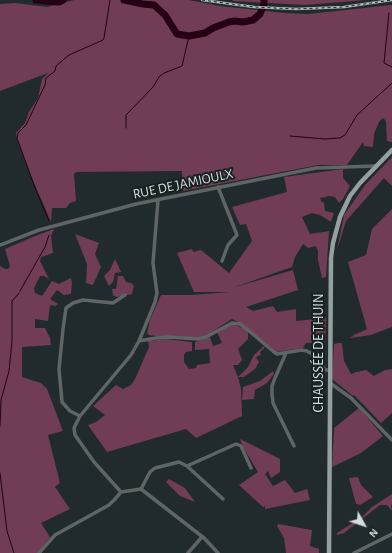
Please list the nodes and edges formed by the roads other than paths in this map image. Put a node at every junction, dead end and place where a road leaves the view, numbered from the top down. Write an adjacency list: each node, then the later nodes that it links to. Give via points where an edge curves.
1 (392, 150): 2 (main road, CHAUSSÉE DE THUIN)
2 (375, 166): 3 (street, RUE DE JAMIOULX, via 316,168); 10 (main road, CHAUSSÉE DE THUIN, via 344,207 333,243 330,258)
3 (218, 187): 4 (street, RUE DE JAMIOULX); 6 (street, via 237,235 228,245)
4 (158, 200): 5 (street, RUE DE JAMIOULX, via 39,230); 8 (street, via 153,263 158,293)
5 (0, 245)
6 (222, 261)
7 (125, 295): 12 (street, via 113,303 83,300 65,310 59,369 60,396 64,406)
8 (139, 341): 9 (street, via 162,337 202,339 234,322 277,354); 12 (street, via 131,355)
9 (286, 353): 10 (street, via 307,351 317,357 325,370); 14 (street, via 272,386 272,395 273,403)
10 (330, 370): 11 (main road, CHAUSSÉE DE THUIN)
11 (330, 382): 13 (street, via 355,401); 25 (main road, CHAUSSÉE DE THUIN)
12 (80, 416): 18 (street, via 74,428 74,435)
13 (392, 440)
14 (294, 446)
15 (187, 466): 16 (street, via 236,444 240,446); 17 (street, via 175,462 155,468 150,472); 19 (street)
16 (252, 468)
17 (141, 490): 18 (street); 21 (street)
18 (121, 492): 22 (street, via 109,505 55,535)
19 (223, 499)
20 (392, 534): 26 (street)
21 (202, 537): 23 (street); 24 (street)
22 (39, 553)
23 (188, 553)
24 (218, 553)
25 (329, 553)
26 (354, 553)

